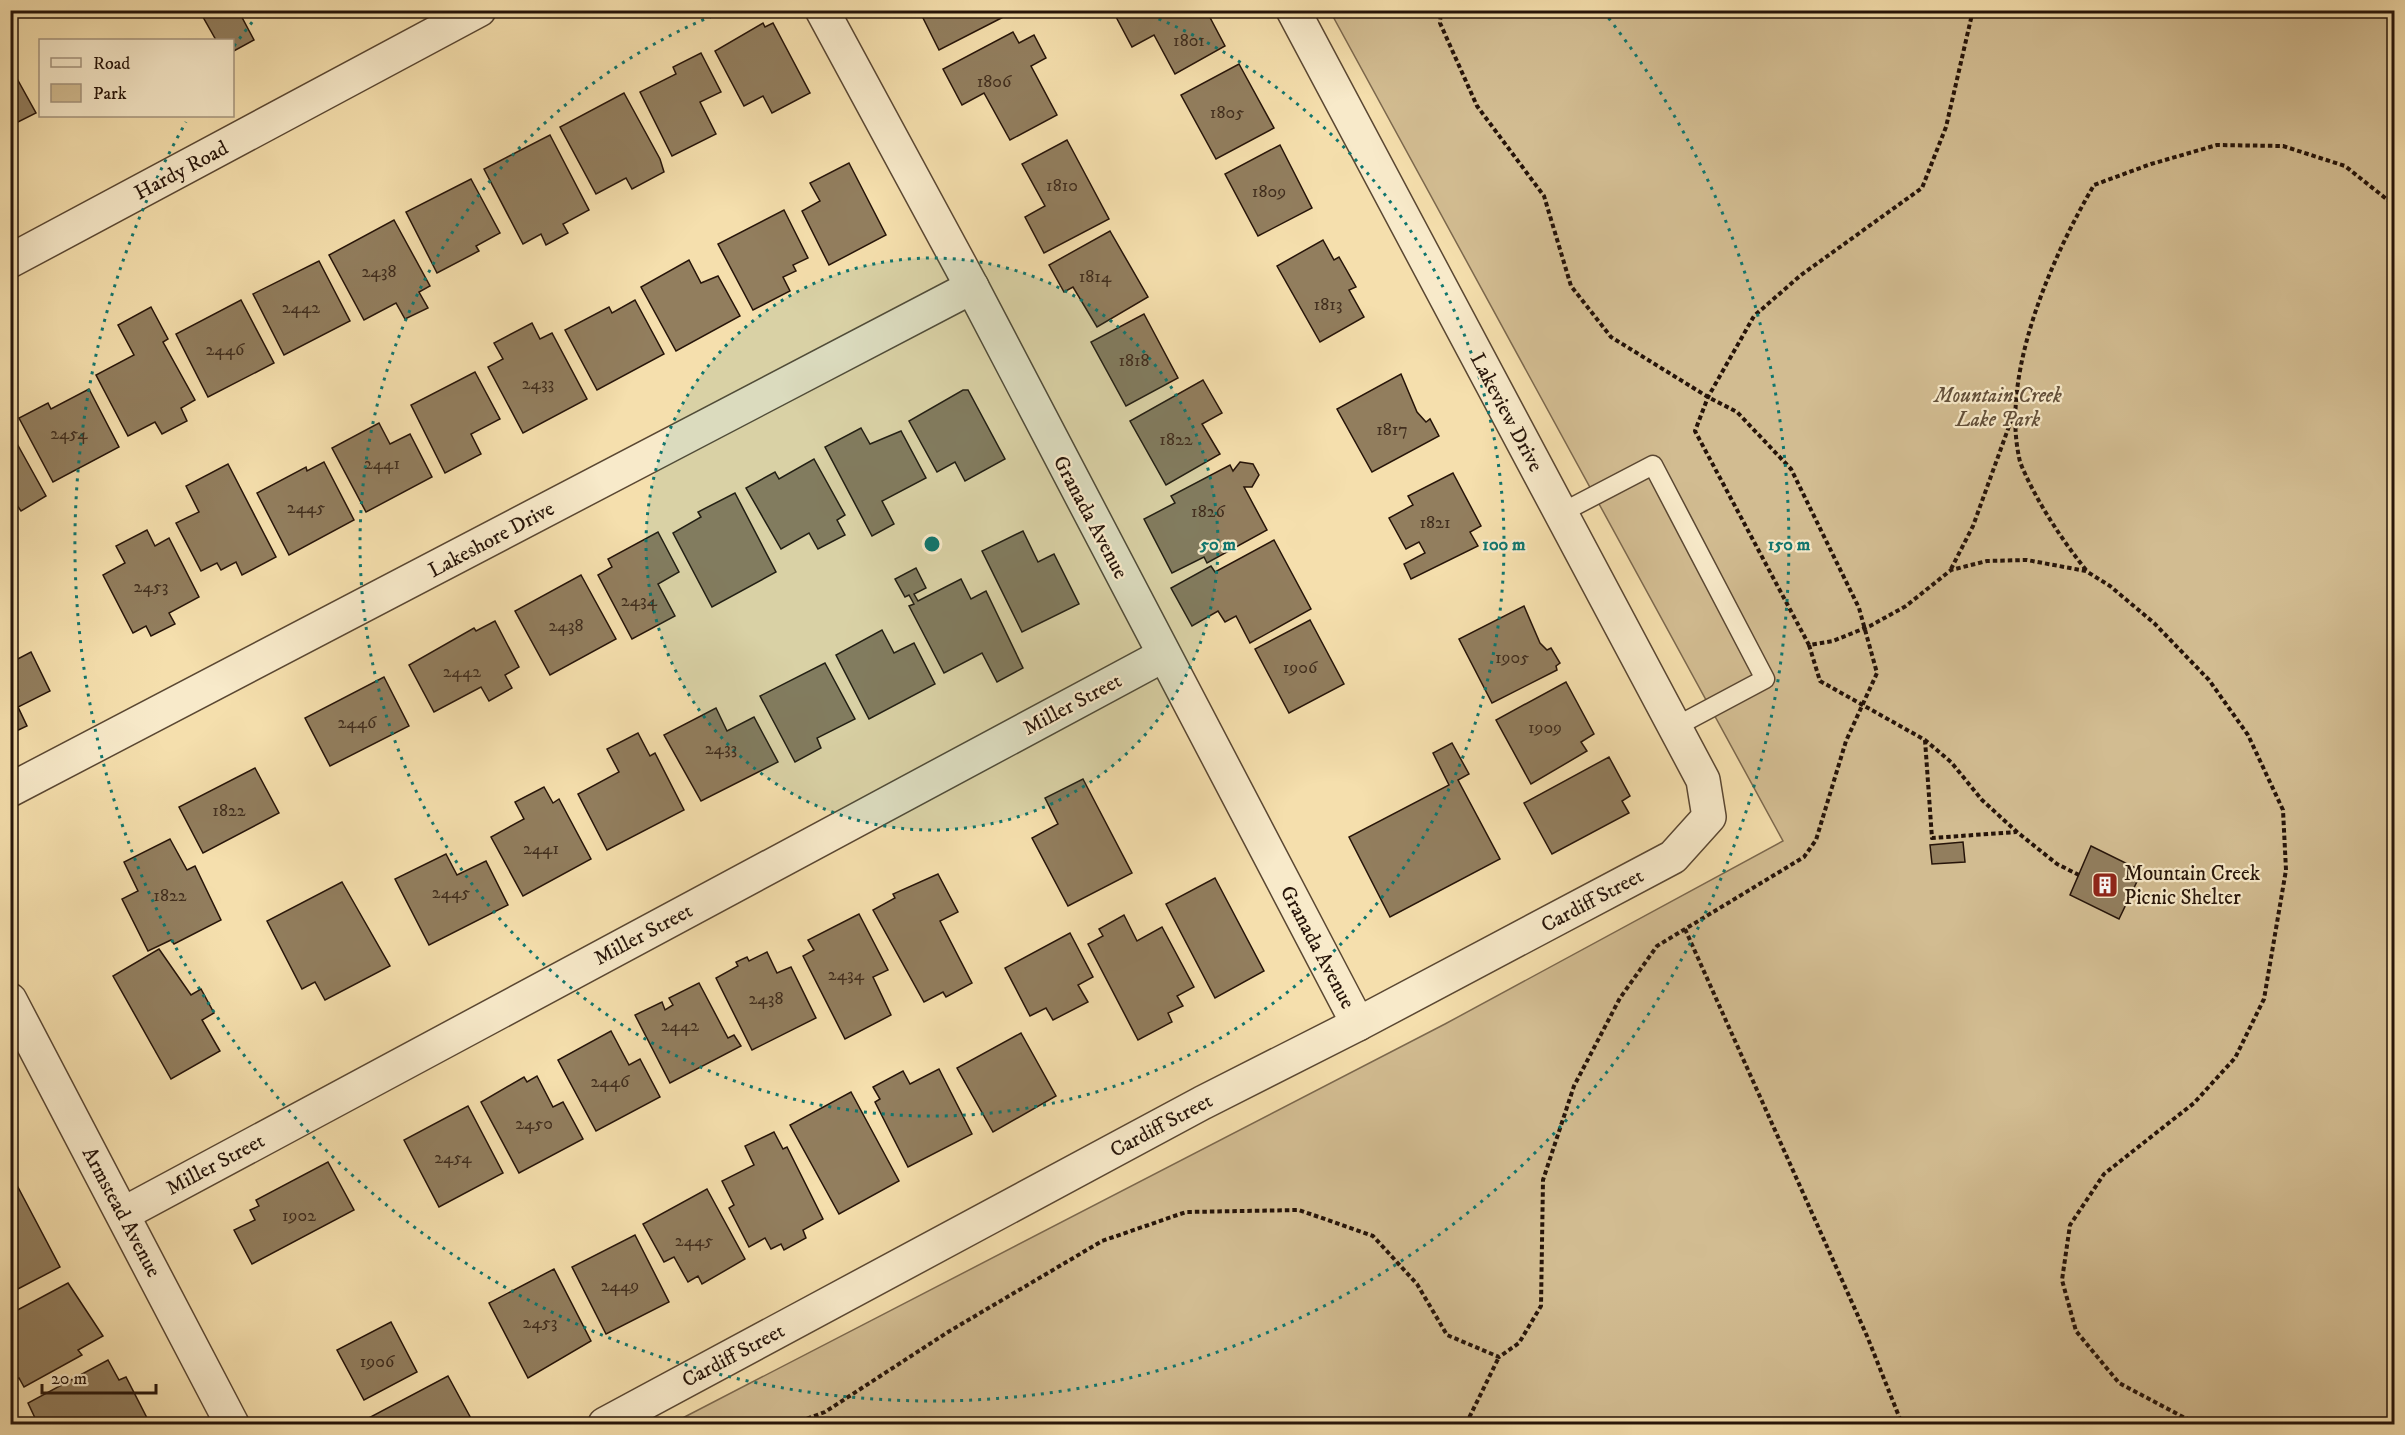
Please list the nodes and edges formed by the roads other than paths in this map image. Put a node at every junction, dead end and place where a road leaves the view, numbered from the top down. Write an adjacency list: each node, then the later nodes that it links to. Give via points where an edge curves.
1 (479, 10): 4 (street, Hardy Road)
2 (822, 10): 5 (street, Granada Avenue)
3 (1293, 10): 6 (street, Lakeview Drive)
4 (10, 261)
5 (972, 287): 7 (street, Granada Avenue); 9 (street, Lakeshore Drive)
6 (1561, 513): 8 (street, Lakeview Drive); 8 (lane, via 1653,465 1765,679)
7 (1164, 655): 12 (street, Granada Avenue); 13 (street, Miller Street)
8 (1675, 727): 10 (street, Lakeview Drive, via 1703,780)
9 (10, 790)
10 (1709, 817): 12 (street, Cardiff Street, via 1673,857)
11 (10, 1000): 13 (street, Armstead Avenue)
12 (1358, 1024): 15 (street, Cardiff Street, via 1202,1103)
13 (123, 1214): 14 (street, Armstead Avenue)
14 (232, 1425)
15 (605, 1425)

